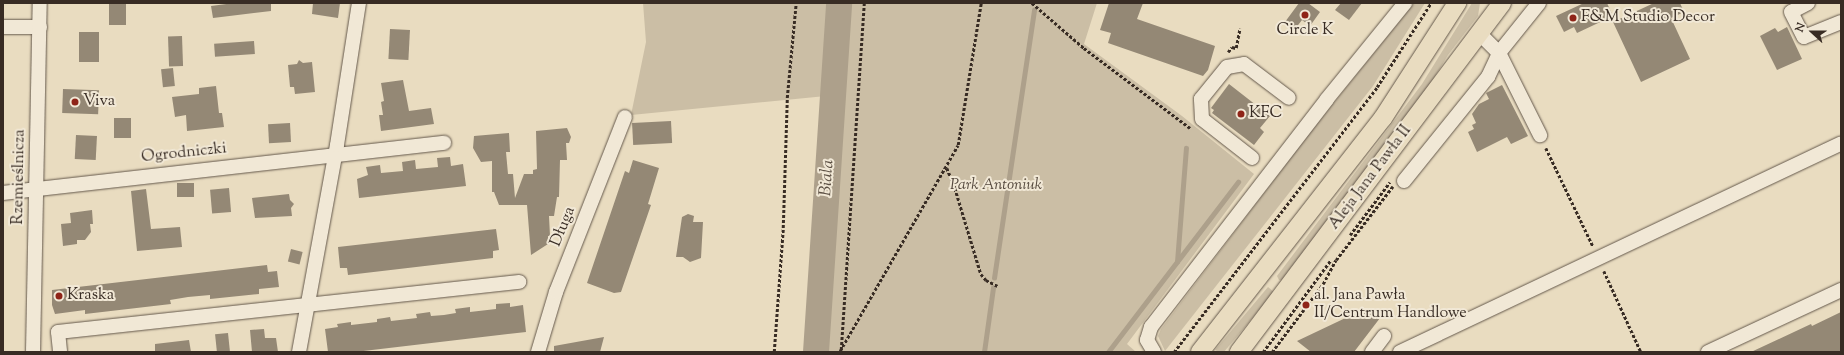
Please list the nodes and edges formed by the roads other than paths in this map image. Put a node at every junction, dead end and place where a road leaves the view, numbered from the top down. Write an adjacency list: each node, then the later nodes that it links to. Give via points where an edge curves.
1 (40, 3): 10 (street, Rzemieślnicza)
2 (359, 3): 18 (street)
3 (1405, 3): 33 (street, via 1327,99 1151,327 1147,340)
4 (1457, 3): 23 (main road, Aleja Jana Pawła II, via 1383,118)
5 (1539, 3): 12 (street)
6 (1808, 3): 8 (street, via 1791,12 1804,37)
7 (1500, 4): 11 (main road, Aleja Jana Pawła II)
8 (1841, 22)
9 (3, 27): 10 (street)
10 (40, 27): 21 (street, Rzemieślnicza)
11 (1480, 33): 12 (street); 25 (main road, Aleja Jana Pawła II)
12 (1499, 53): 15 (street); 20 (street, via 1488,77)
13 (1289, 98): 19 (street, via 1244,64 1227,67 1201,99 1202,119)
14 (624, 117): 32 (street, Długa, via 556,292)
15 (1540, 135)
16 (444, 143): 18 (street, Ogrodniczki)
17 (1841, 144): 37 (street)
18 (335, 154): 21 (street, Ogrodniczki); 27 (street)
19 (1252, 158)
20 (1404, 181)
21 (38, 188): 22 (street, Ogrodniczki); 30 (street, Rzemieślnicza)
22 (3, 193)
23 (1267, 267): 25 (main road, via 1268,277 1276,285); 34 (main road, Aleja Jana Pawła II)
24 (519, 282): 27 (street)
25 (1291, 285): 35 (main road, Aleja Jana Pawła II)
26 (1841, 290): 38 (street)
27 (307, 305): 29 (street, via 58,332); 31 (street)
28 (1384, 336): 36 (street)
29 (60, 351)
30 (33, 352)
31 (299, 352)
32 (538, 352)
33 (1154, 352)
34 (1200, 352)
35 (1240, 352)
36 (1372, 352)
37 (1400, 352)
38 (1708, 352)

